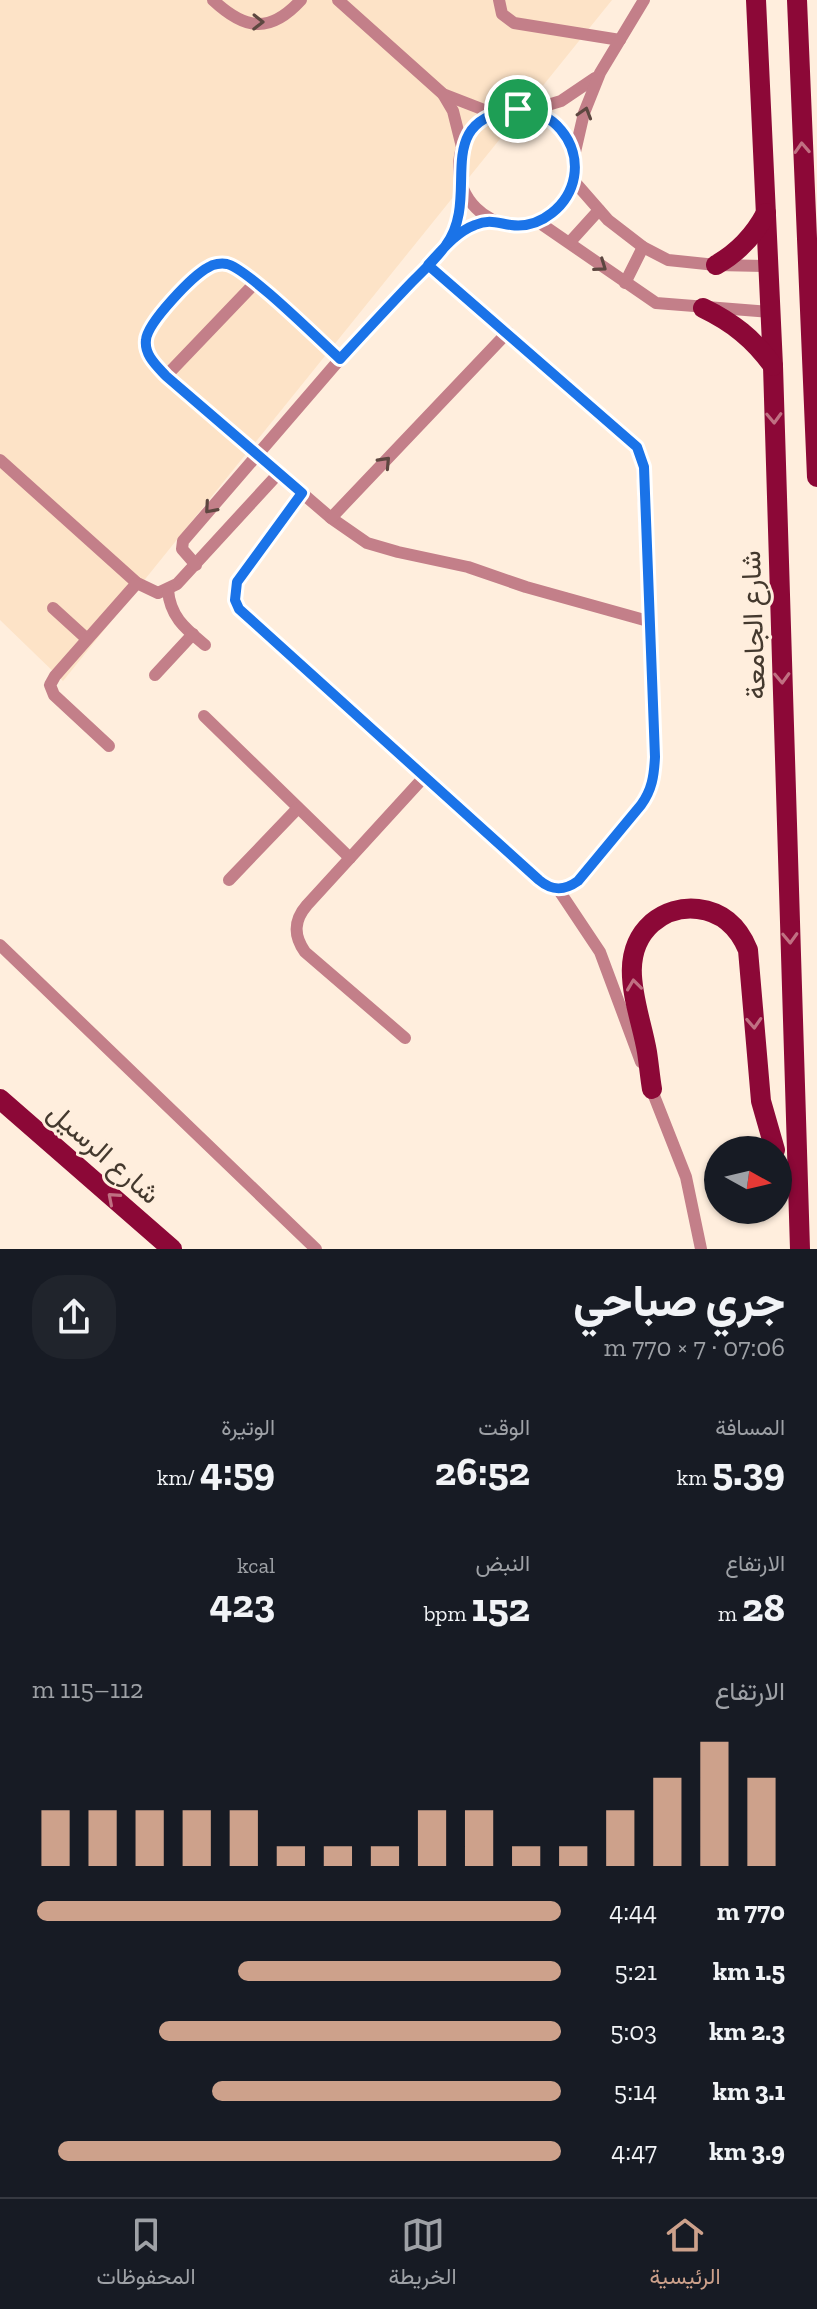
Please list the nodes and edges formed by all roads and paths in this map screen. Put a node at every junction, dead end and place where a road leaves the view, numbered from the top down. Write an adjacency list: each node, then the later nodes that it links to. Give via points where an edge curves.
1 (213, 0): 2 (lane, one-way to 2, via 241,21 256,24 287,16)
2 (301, 0)
3 (338, 0): 10 (lane)
4 (499, 0): 8 (lane, via 502,14 514,23)
5 (644, 0): 8 (lane)
6 (756, 0): 18 (main road, شارع الجامعة)
7 (797, 0): 38 (main road, one-way to 7)
8 (620, 40): 9 (lane)
9 (600, 73): 11 (lane, via 575,93); 14 (lane, one-way to 9)
10 (443, 94): 12 (lane); 13 (lane)
11 (531, 110): 12 (lane); 14 (lane, via 555,123)
12 (492, 113): 13 (lane)
13 (462, 147): 16 (lane)
14 (574, 155): 15 (lane)
15 (573, 180): 17 (lane); 20 (lane, via 556,209)
16 (463, 187): 19 (lane, via 478,211); 22 (lane, via 459,217)
17 (599, 210): 21 (lane); 23 (lane)
18 (766, 213): 25 (main road, via 751,238); 26 (main road, شارع الجامعة)
19 (493, 220): 20 (lane, via 512,225); 22 (lane, via 468,228)
20 (537, 221): 21 (lane)
21 (570, 242): 28 (lane, one-way to 28)
22 (446, 245): 24 (lane)
23 (643, 247): 25 (lane, via 668,260); 28 (lane)
24 (428, 265): 31 (lane); 32 (lane)
25 (716, 265): 26 (lane)
26 (769, 266): 30 (main road, شارع الجامعة)
27 (255, 283): 32 (lane); 34 (lane); 34 (lane, via 228,264 212,265 198,274 150,325 145,342 150,359)
28 (625, 283): 29 (lane, via 656,303)
29 (703, 308): 30 (lane); 33 (main road, via 735,325)
30 (771, 312): 33 (main road, شارع الجامعة)
31 (508, 332): 40 (lane, one-way to 31); 45 (lane, via 642,457)
32 (340, 359): 35 (lane)
33 (773, 366): 63 (main road, شارع الجامعة, one-way to 63)
34 (166, 376): 35 (lane)
35 (256, 454): 37 (lane); 41 (lane, one-way to 41, via 183,541 182,549)
36 (0, 460): 42 (lane)
37 (279, 473): 39 (lane); 41 (lane)
38 (817, 477)
39 (302, 493): 40 (lane); 52 (lane, via 241,574 235,600)
40 (331, 518): 45 (lane, via 380,548 468,567)
41 (196, 565): 43 (lane)
42 (137, 583): 43 (lane, via 158,593); 47 (lane)
43 (168, 590): 46 (lane, via 172,611)
44 (53, 608): 47 (lane)
45 (648, 621): 56 (lane, via 655,757 650,793 578,881)
46 (193, 634): 48 (lane); 49 (lane)
47 (87, 639): 51 (lane, via 52,680 51,690)
48 (205, 645)
49 (155, 675)
50 (204, 716): 53 (lane)
51 (109, 746)
52 (425, 776): 54 (lane); 56 (lane, via 547,887)
53 (298, 808): 54 (lane); 55 (lane)
54 (350, 858): 58 (lane, via 302,911 296,924 298,939 305,952)
55 (229, 880)
56 (558, 889): 59 (lane, via 600,952)
57 (0, 945): 65 (lane)
58 (405, 1038)
59 (652, 1089): 61 (main road, one-way to 61, via 634,990 634,950 647,928 667,913 691,908 716,913 736,928 748,950 761,1101); 66 (lane, via 686,1177)
60 (0, 1099): 64 (main road, شارع الرسيل, one-way to 60)
61 (771, 1136)
62 (792, 1188): 63 (main road)
63 (798, 1201): 67 (main road, شارع الجامعة)
64 (172, 1249)
65 (316, 1249)
66 (701, 1249)
67 (800, 1249)

